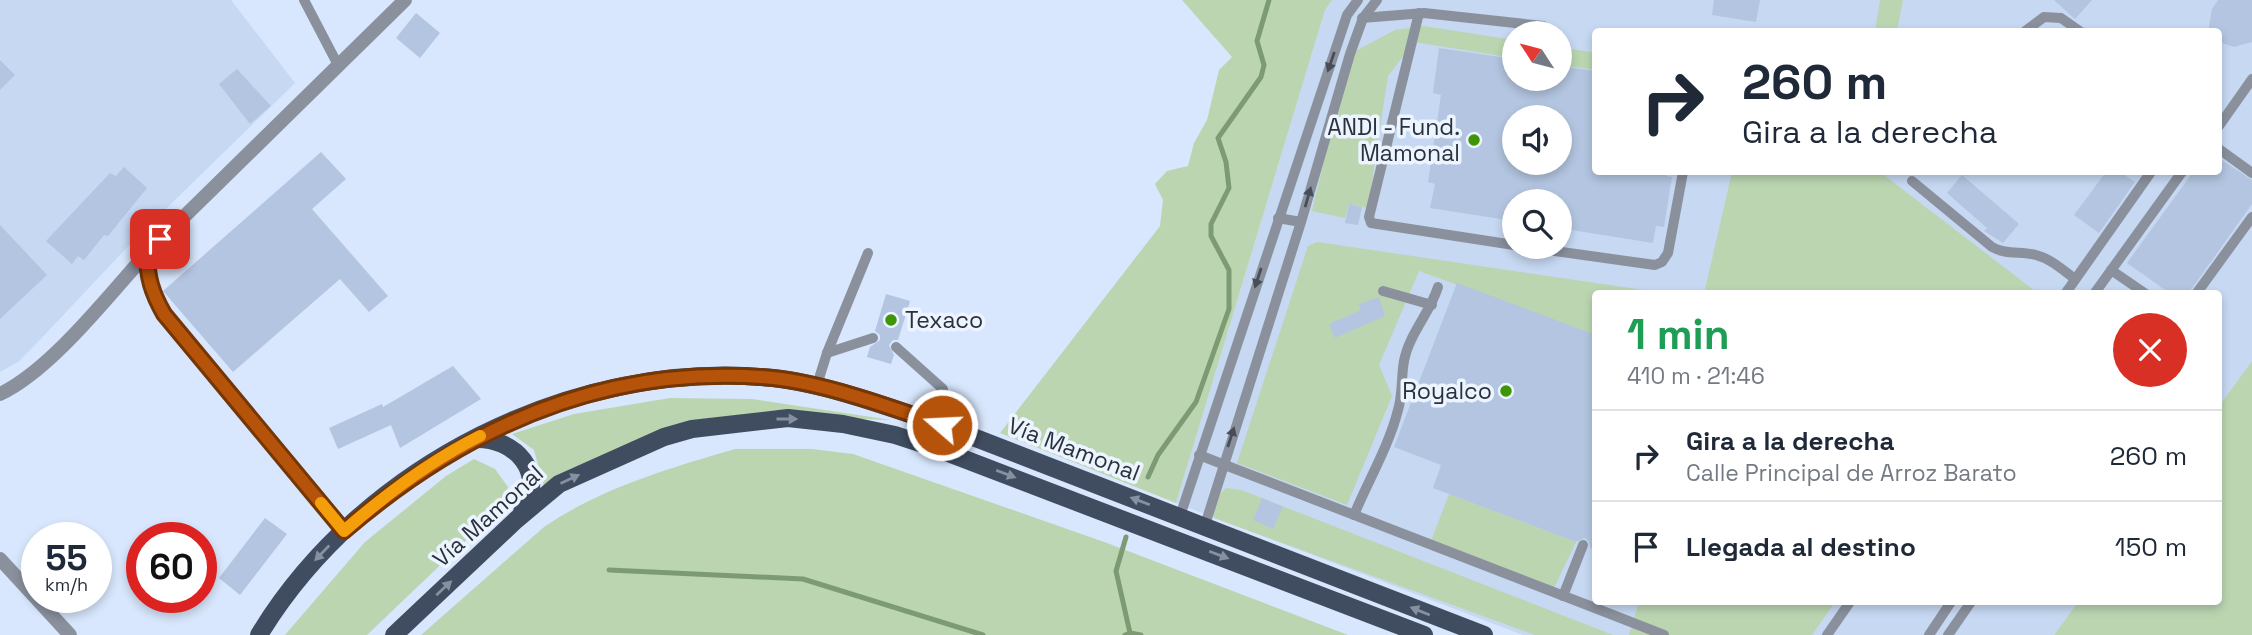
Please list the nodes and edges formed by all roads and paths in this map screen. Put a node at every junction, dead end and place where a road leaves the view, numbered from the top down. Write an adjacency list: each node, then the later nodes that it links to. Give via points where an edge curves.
1 (304, 0): 11 (lane)
2 (405, 0): 11 (street)
3 (1358, 0): 6 (lane)
4 (1377, 0): 7 (lane)
5 (1419, 13): 7 (lane); 8 (lane); 23 (lane, via 1370,220 1374,225)
6 (1347, 15): 7 (lane); 21 (lane, one-way to 21)
7 (1363, 18): 22 (lane, one-way to 7)
8 (1502, 22)
9 (2029, 28): 10 (lane, via 2044,17 2061,18)
10 (2075, 28)
11 (338, 65): 24 (street)
12 (2252, 79): 13 (lane)
13 (2222, 122)
14 (2222, 151): 15 (lane)
15 (2252, 173)
16 (1682, 175): 26 (lane, via 1668,253 1662,262 1655,265)
17 (2149, 175): 28 (lane)
18 (2180, 175): 27 (lane)
19 (1912, 181): 28 (lane, via 1992,247 2047,259)
20 (2252, 217): 34 (lane)
21 (1278, 218): 22 (lane); 43 (lane, one-way to 43)
22 (1301, 222): 44 (lane, one-way to 22)
23 (1502, 243)
24 (147, 253): 40 (street, via 50,359); 49 (street, via 151,290 164,314)
25 (868, 253): 38 (lane)
26 (1572, 253)
27 (2111, 270): 32 (lane); 33 (lane)
28 (2075, 279): 31 (lane)
29 (1438, 287): 35 (lane)
30 (1383, 290): 35 (lane)
31 (2068, 290)
32 (2097, 290)
33 (2140, 290)
34 (2199, 290)
35 (1432, 305): 45 (lane, via 1411,340 1398,412)
36 (873, 338): 38 (lane)
37 (896, 347): 41 (lane, via 943,389)
38 (827, 353): 39 (lane)
39 (816, 388): 41 (main road, Vía Mamonal); 42 (main road, Vía Mamonal, via 764,378 646,381 548,406)
40 (0, 394)
41 (942, 425): 46 (main road, Vía Mamonal, one-way to 41)
42 (474, 439): 47 (main road, via 504,442 526,463 530,493); 49 (main road, Vía Mamonal, via 384,496)
43 (1199, 455): 44 (lane); 46 (lane)
44 (1222, 465): 45 (lane); 48 (lane)
45 (1354, 515): 52 (lane)
46 (1180, 516): 48 (main road, Vía Mamonal)
47 (516, 520): 60 (main road, Vía Mamonal, one-way to 47); 61 (main road, Vía Mamonal, one-way to 61, via 559,484 664,437 692,429 788,418 843,424 938,449)
48 (1205, 525): 62 (main road, Vía Mamonal, one-way to 48)
49 (344, 531): 58 (main road, Vía Mamonal, one-way to 58)
50 (1583, 545): 52 (lane)
51 (0, 559): 59 (street)
52 (1563, 596): 53 (lane)
53 (1592, 604)
54 (1596, 605): 63 (lane)
55 (1848, 605): 64 (lane)
56 (1949, 605): 65 (lane)
57 (1969, 605): 66 (lane)
58 (262, 632)
59 (70, 635)
60 (394, 635)
61 (1424, 635)
62 (1484, 635)
63 (1664, 635)
64 (1827, 635)
65 (1928, 635)
66 (1948, 635)

